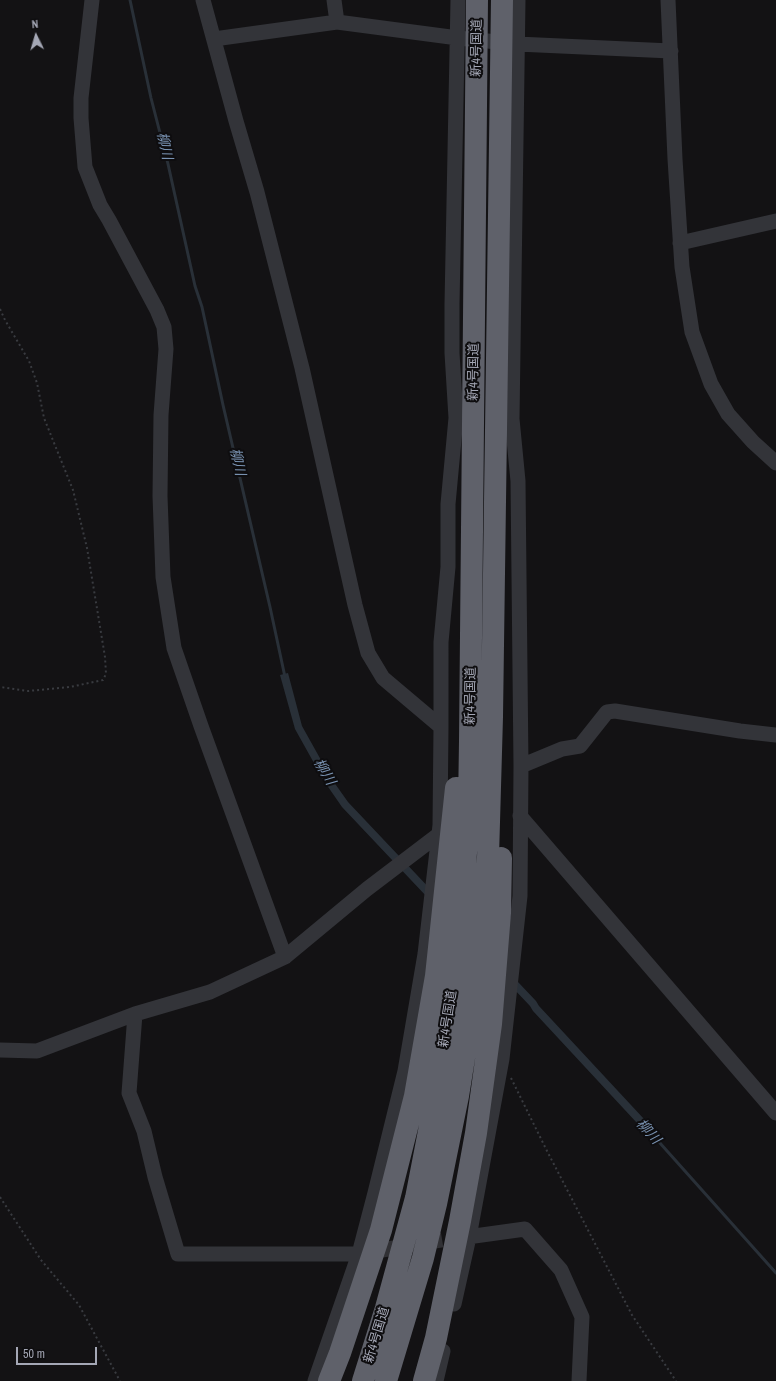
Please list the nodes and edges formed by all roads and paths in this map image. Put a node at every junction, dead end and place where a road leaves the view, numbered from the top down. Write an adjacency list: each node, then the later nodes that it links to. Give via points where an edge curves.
1 (92, 0): 26 (street, via 81,118 85,167 100,205 164,327 166,349 161,414 160,496 163,577 174,648)
2 (203, 0): 10 (street)
3 (334, 0): 9 (street)
4 (458, 0): 11 (street)
5 (477, 0): 11 (highway, 新4号国道)
6 (502, 0): 12 (highway, 新4号国道)
7 (518, 0): 12 (street)
8 (668, 0): 13 (street)
9 (338, 22): 10 (street); 11 (street)
10 (214, 39): 21 (street, via 300,360 368,653 383,678)
11 (467, 39): 12 (street); 18 (highway, 新4号国道); 21 (street, via 452,304 456,418 448,504 448,568 441,642)
12 (509, 43): 13 (street); 20 (highway, 新4号国道); 23 (street, via 512,419 518,481)
13 (671, 51): 15 (street)
14 (776, 221): 15 (street)
15 (680, 243): 17 (street, via 692,332 711,384 728,414)
16 (0, 309): 19 (path, via 29,361 37,383 44,418 73,490 87,548 106,674 104,680 70,687 28,691)
17 (776, 463)
18 (471, 654): 33 (highway, via 436,976 415,1096 381,1230); 37 (highway, 新4号国道, via 469,807 454,977 416,1198)
19 (0, 687)
20 (492, 717): 32 (highway, via 503,796 500,913 490,1032 476,1133); 38 (highway, 新4号国道, via 487,865 476,984 458,1096 436,1204 423,1258)
21 (441, 727): 25 (street)
22 (776, 735): 23 (street, via 614,711 607,712 580,746 562,749)
23 (521, 766): 24 (street)
24 (520, 816): 29 (street, via 520,896); 30 (street)
25 (438, 835): 26 (street, via 367,889); 33 (street, via 425,954 405,1071 375,1193)
26 (285, 958): 27 (street, via 210,992)
27 (136, 1014): 28 (street, via 37,1051); 33 (street, via 129,1093 144,1131 154,1177 178,1254)
28 (0, 1050)
29 (502, 1059): 32 (street); 42 (path, via 632,1315)
30 (776, 1113)
31 (0, 1196): 34 (path, via 41,1260 80,1305)
32 (457, 1238): 39 (highway, via 436,1338); 40 (street); 41 (street, via 525,1230 561,1270 582,1317)
33 (372, 1252): 35 (street); 36 (highway)
34 (120, 1381)
35 (315, 1381)
36 (329, 1381)
37 (363, 1381)
38 (386, 1381)
39 (424, 1381)
40 (436, 1381)
41 (579, 1381)
42 (676, 1381)

